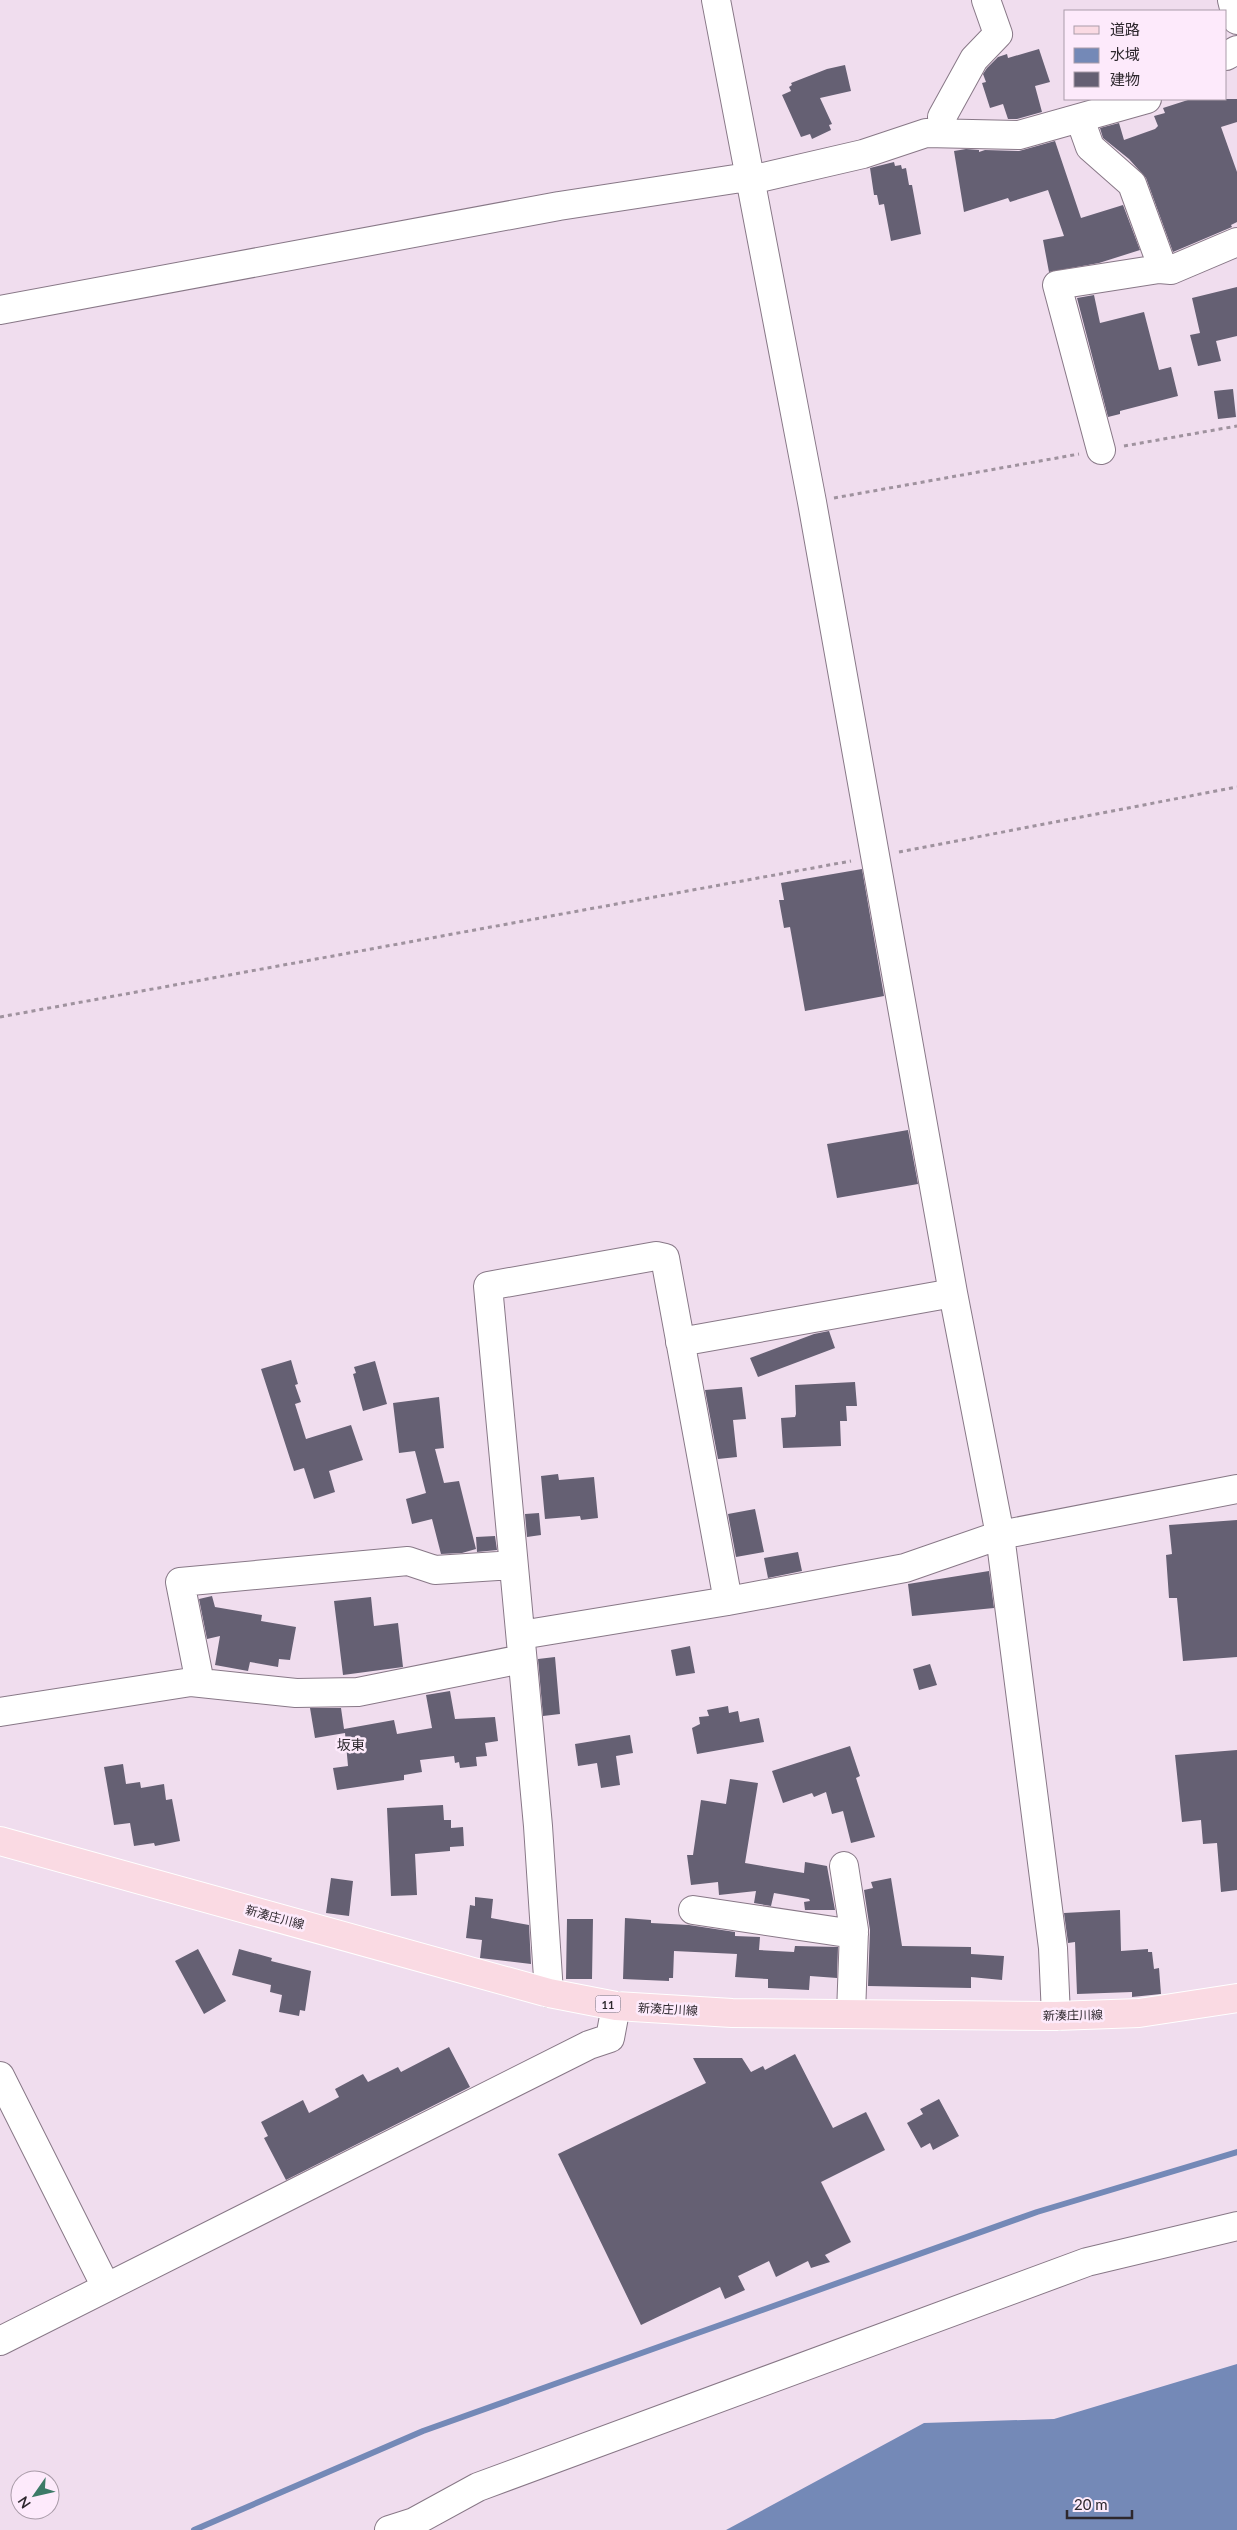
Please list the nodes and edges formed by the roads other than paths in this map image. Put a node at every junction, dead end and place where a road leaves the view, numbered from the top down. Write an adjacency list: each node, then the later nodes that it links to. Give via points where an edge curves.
1 (716, 0): 8 (street)
2 (986, 0): 7 (street, via 998,34 974,59 942,117)
3 (1232, 0): 4 (street)
4 (1237, 20)
5 (1144, 100): 6 (street)
6 (1080, 119): 7 (street, via 1019,135); 10 (street, via 1090,147 1132,184)
7 (944, 133): 8 (street, via 926,133 863,154)
8 (749, 179): 11 (street, via 559,206); 13 (street, via 812,502)
9 (1237, 242): 10 (street, via 1171,270)
10 (1164, 269): 12 (street, via 1057,286)
11 (0, 310)
12 (1102, 450)
13 (953, 1293): 14 (street); 16 (street)
14 (680, 1342): 17 (street, via 665,1258 656,1256 488,1286); 18 (street)
15 (1237, 1489): 16 (street)
16 (1000, 1535): 18 (street, via 905,1568); 30 (street, via 1053,1948)
17 (513, 1565): 19 (street); 20 (street, via 435,1570 408,1561 180,1582)
18 (728, 1601): 19 (street)
19 (522, 1647): 20 (street, via 358,1692 296,1693); 26 (street)
20 (200, 1682): 21 (street)
21 (0, 1712)
22 (0, 1841): 26 (main road, 新湊庄川線 / 11)
23 (844, 1866): 25 (street)
24 (693, 1910): 25 (street)
25 (854, 1934): 29 (street)
26 (549, 1993): 28 (main road, 新湊庄川線 / 11)
27 (1237, 1998): 30 (main road, 新湊庄川線 / 11, via 1138,2013)
28 (616, 2006): 29 (main road, 新湊庄川線 / 11, via 732,2013); 33 (street, via 610,2038 589,2045)
29 (851, 2014): 30 (main road, 新湊庄川線 / 11)
30 (1056, 2016)
31 (0, 2076): 33 (street)
32 (1237, 2226): 35 (street, via 1087,2262 478,2488)
33 (106, 2287): 34 (street)
34 (0, 2341)
35 (402, 2527)

